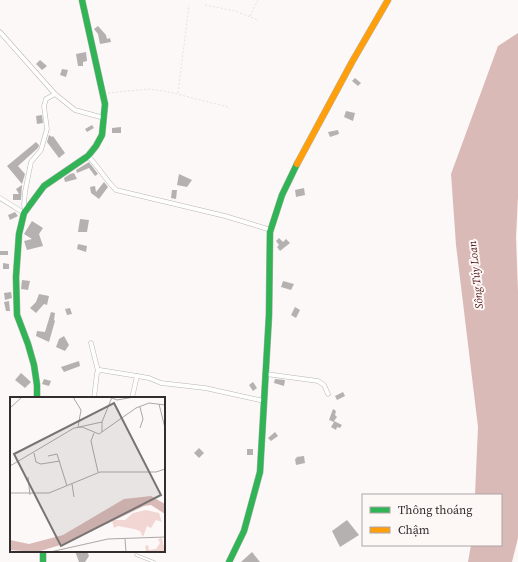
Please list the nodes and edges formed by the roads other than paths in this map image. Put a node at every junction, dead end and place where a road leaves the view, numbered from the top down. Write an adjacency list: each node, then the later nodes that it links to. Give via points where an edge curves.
1 (82, 0): 5 (street, via 103,93)
2 (388, 0): 9 (street, via 296,167 282,195)
3 (0, 32): 4 (street)
4 (55, 94): 5 (street, via 75,110); 8 (street, via 46,99 44,106 47,129 40,150 31,162 25,192)
5 (104, 118): 6 (street, via 102,136)
6 (88, 156): 8 (street, via 44,186); 9 (street, via 116,190 225,216)
7 (0, 198): 8 (street)
8 (25, 212): 15 (street, via 19,234 16,315 34,365)
9 (271, 230): 12 (street)
10 (91, 343): 11 (street)
11 (98, 371): 13 (street); 16 (street)
12 (266, 374): 14 (street, via 318,381 324,385); 18 (street)
13 (137, 376): 17 (street); 18 (street, via 161,383 205,388)
14 (328, 394)
15 (37, 397)
16 (94, 397)
17 (132, 397)
18 (264, 400): 21 (street, via 260,472 256,494 244,531)
19 (136, 555): 20 (lane)
20 (154, 562)
21 (229, 562)

